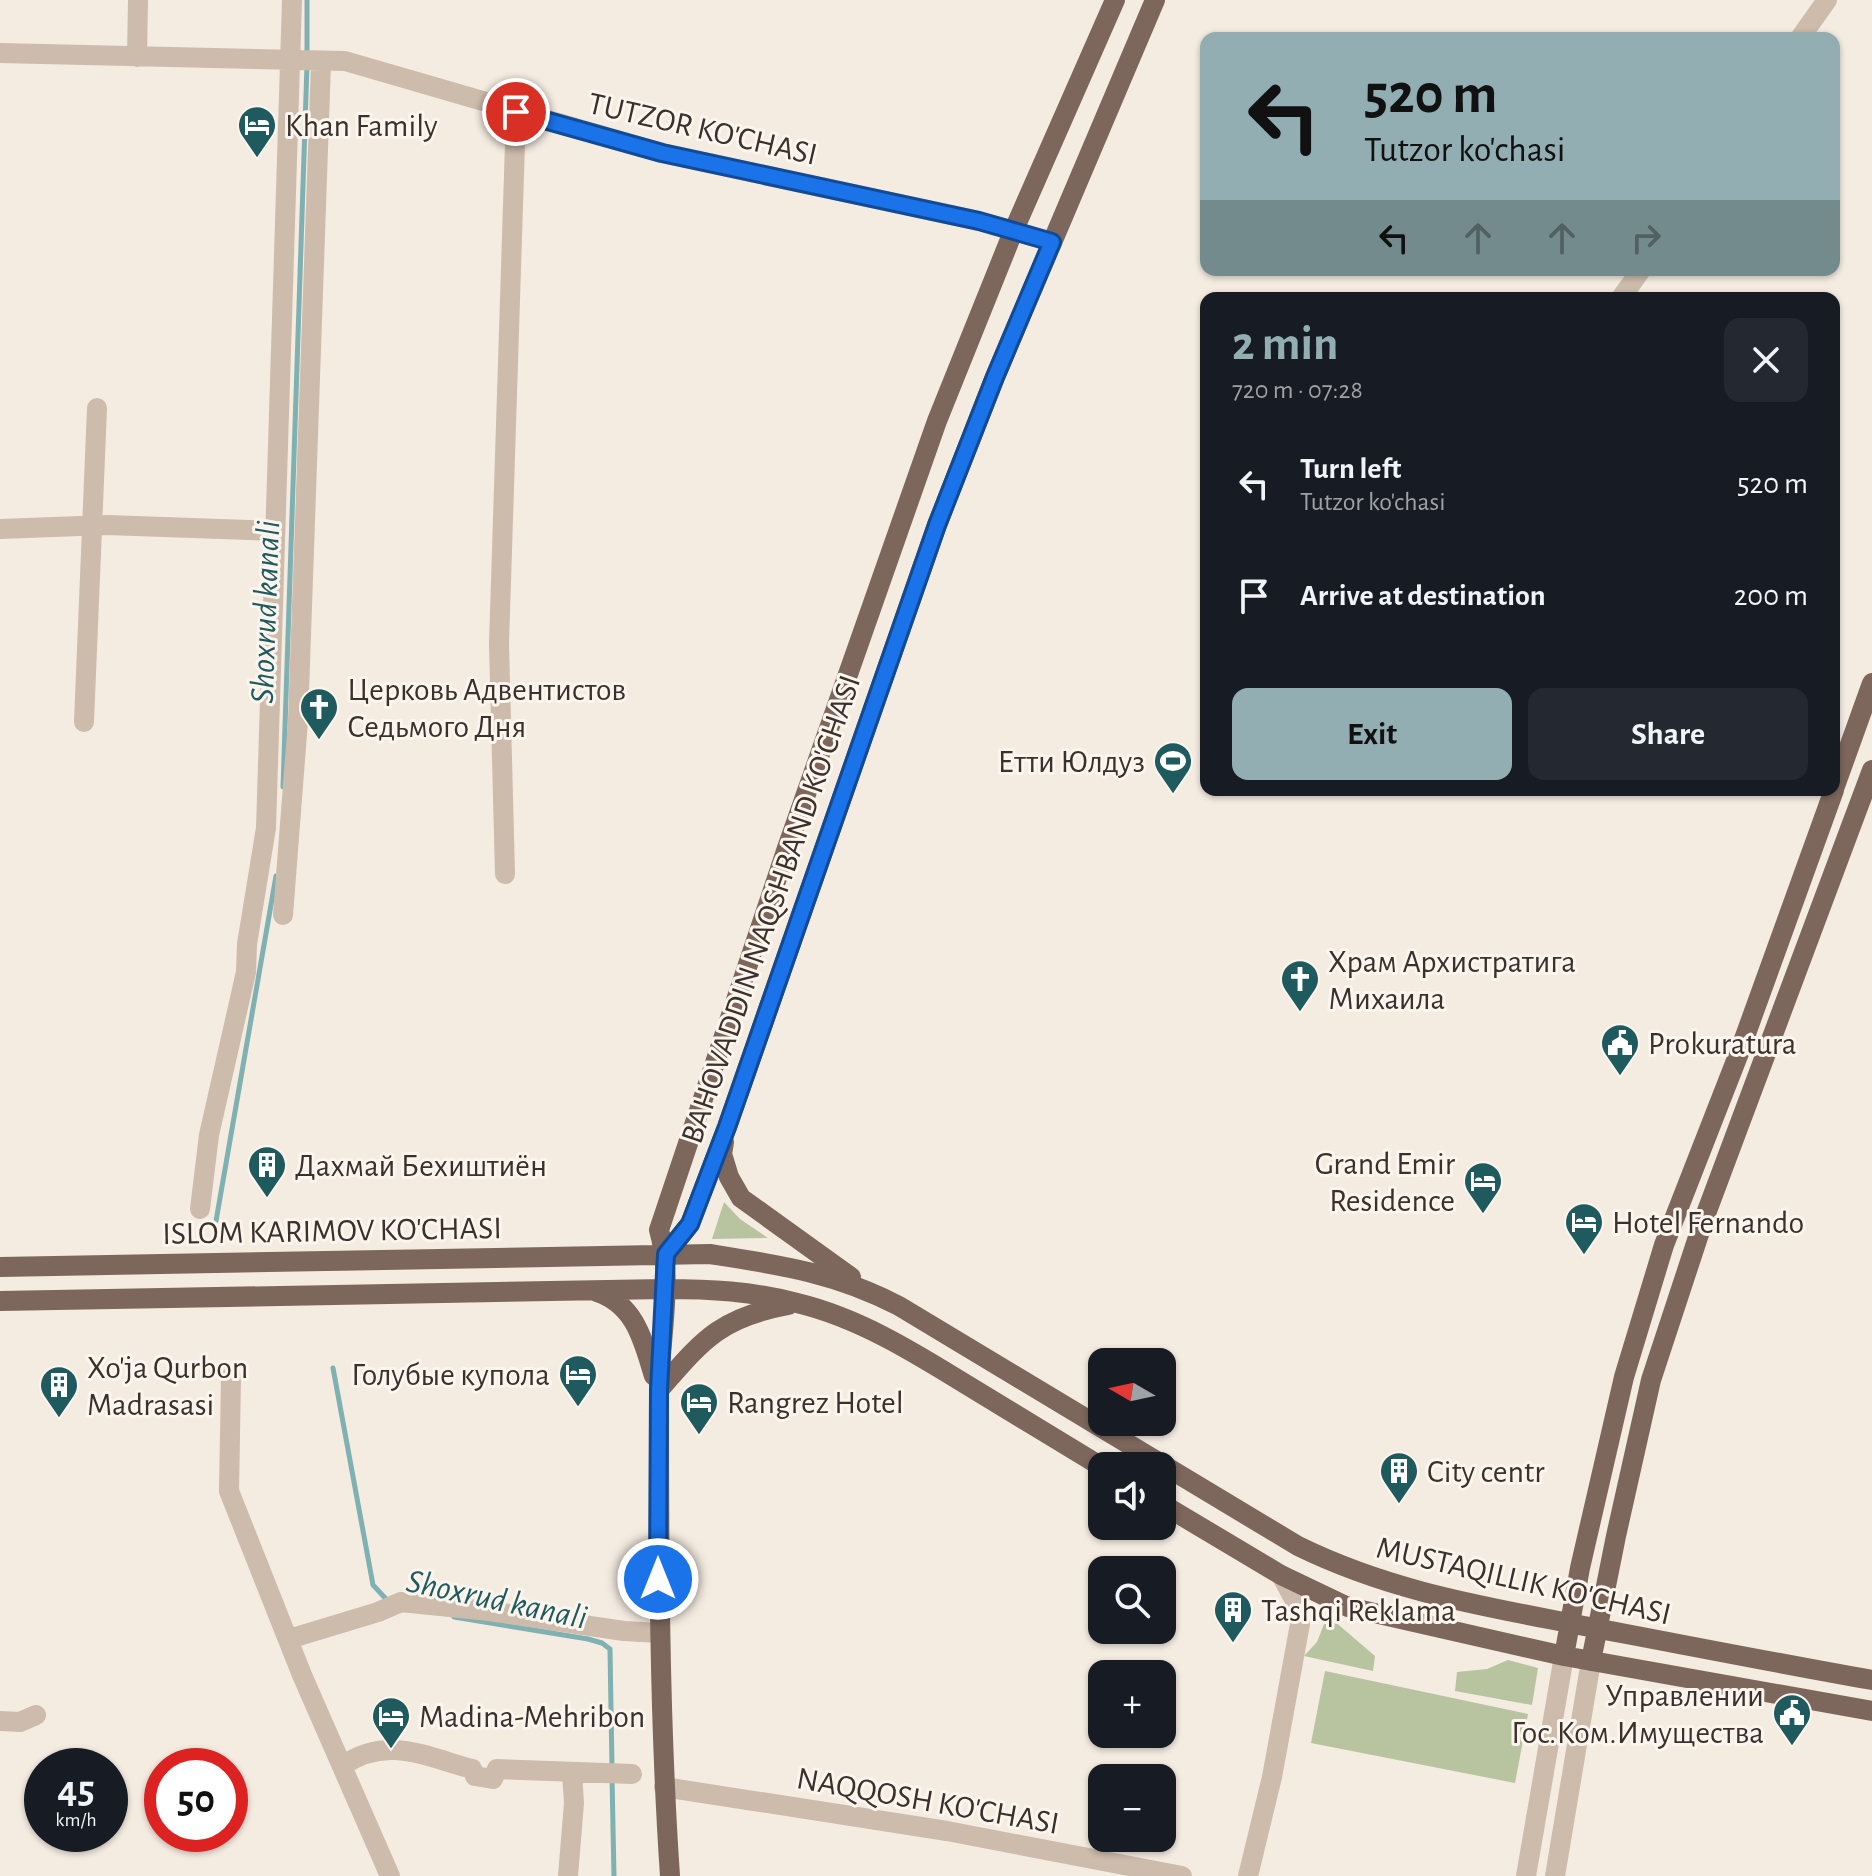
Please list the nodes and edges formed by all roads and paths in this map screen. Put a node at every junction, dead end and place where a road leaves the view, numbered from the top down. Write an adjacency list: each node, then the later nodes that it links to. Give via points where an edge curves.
1 (138, 0): 8 (street)
2 (292, 0): 9 (street)
3 (1115, 0): 12 (main road, BAHOVADDIN NAQSHBAND KO'CHASI)
4 (1155, 0): 13 (main road, BAHOVADDIN NAQSHBAND KO'CHASI)
5 (1827, 0): 6 (street)
6 (1804, 32)
7 (0, 53): 8 (street, TUTZOR KO'CHASI)
8 (137, 57): 9 (street, TUTZOR KO'CHASI)
9 (290, 62): 10 (street, TUTZOR KO'CHASI); 17 (street)
10 (321, 63): 11 (street, TUTZOR KO'CHASI, via 345,61); 26 (street, via 298,721)
11 (516, 112): 12 (street, TUTZOR KO'CHASI, via 662,153); 25 (street, via 499,644)
12 (1013, 232): 13 (street, TUTZOR KO'CHASI); 29 (main road, BAHOVADDIN NAQSHBAND KO'CHASI, via 937,421 685,1146 659,1230)
13 (1052, 242): 27 (main road, BAHOVADDIN NAQSHBAND KO'CHASI, via 937,525)
14 (97, 408): 15 (street)
15 (93, 525): 16 (street); 17 (street); 19 (street)
16 (0, 529)
17 (275, 531): 28 (street, via 266,828 246,972 209,1135)
18 (1872, 683): 21 (main road)
19 (84, 722)
20 (1872, 770): 24 (main road)
21 (1840, 772)
22 (1832, 796): 41 (main road, via 1664,1245 1624,1377)
23 (1839, 796): 24 (main road)
24 (1858, 808): 42 (main road, via 1704,1219 1652,1377)
25 (505, 874)
26 (283, 915)
27 (727, 1127): 29 (main road, BAHOVADDIN NAQSHBAND KO'CHASI, via 690,1224); 33 (main road, via 722,1154 741,1198)
28 (200, 1209)
29 (666, 1254): 30 (main road, ISLOM KARIMOV KO'CHASI); 31 (main road, BAHOVADDIN NAQSHBAND KO'CHASI); 33 (main road, MUSTAQILLIK KO'CHASI, via 710,1254 792,1267)
30 (0, 1267)
31 (664, 1289): 32 (main road, ISLOM KARIMOV KO'CHASI); 35 (main road, via 744,1292); 37 (main road, BAHOVADDIN NAQSHBAND KO'CHASI)
32 (593, 1291): 34 (main road, ISLOM KARIMOV KO'CHASI); 37 (main road, via 611,1297 638,1326)
33 (871, 1291): 41 (main road, MUSTAQILLIK KO'CHASI, via 1343,1568 1422,1593)
34 (0, 1301)
35 (799, 1303): 37 (main road, via 745,1315 704,1339); 38 (main road, via 917,1354)
36 (231, 1377): 44 (street, via 229,1491)
37 (659, 1390): 43 (main road, BAHOVADDIN NAQSHBAND KO'CHASI)
38 (1088, 1458)
39 (1176, 1512): 40 (main road, MUSTAQILLIK KO'CHASI)
40 (1281, 1575): 45 (main road, MUSTAQILLIK KO'CHASI, via 1348,1607); 59 (street, via 1300,1624)
41 (1570, 1623): 42 (main road, MUSTAQILLIK KO'CHASI); 45 (main road)
42 (1597, 1628): 46 (main road); 47 (main road, MUSTAQILLIK KO'CHASI)
43 (660, 1633): 44 (street, via 401,1602); 54 (main road, BAHOVADDIN NAQSHBAND KO'CHASI)
44 (289, 1639): 51 (street)
45 (1564, 1656): 46 (main road, MUSTAQILLIK KO'CHASI); 60 (street)
46 (1591, 1661): 48 (main road, MUSTAQILLIK KO'CHASI); 61 (street)
47 (1872, 1680)
48 (1872, 1711)
49 (36, 1715): 50 (street, via 20,1722)
50 (0, 1721)
51 (342, 1766): 52 (street, via 359,1754 388,1748 493,1779 497,1769); 55 (street)
52 (572, 1773): 53 (street); 56 (street)
53 (619, 1774)
54 (664, 1787): 57 (main road, BAHOVADDIN NAQSHBAND KO'CHASI); 58 (street, NAQQOSH KO'CHASI, via 947,1831)
55 (390, 1876)
56 (568, 1876)
57 (670, 1876)
58 (1182, 1876)
59 (1248, 1876)
60 (1526, 1876)
61 (1555, 1876)

